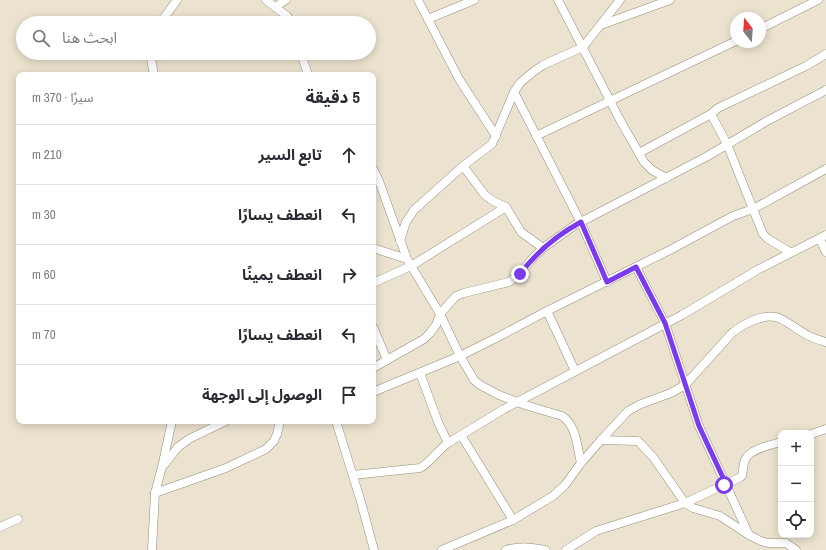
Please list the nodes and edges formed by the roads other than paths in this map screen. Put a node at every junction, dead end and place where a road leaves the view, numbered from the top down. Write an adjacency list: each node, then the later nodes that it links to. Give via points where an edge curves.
1 (177, 0): 11 (street)
2 (266, 0): 10 (street)
3 (286, 0): 10 (street)
4 (418, 0): 13 (street)
5 (474, 0): 13 (street)
6 (558, 0): 17 (street)
7 (620, 0): 14 (street)
8 (670, 0): 14 (street)
9 (818, 0): 15 (street)
10 (275, 7): 12 (street)
11 (165, 16)
12 (287, 16)
13 (428, 19): 27 (street, via 459,79)
14 (600, 25): 17 (street)
15 (766, 27)
16 (730, 44): 25 (street)
17 (583, 47): 24 (street, via 543,65); 25 (street)
18 (826, 54): 26 (street, via 718,108)
19 (151, 60): 21 (street)
20 (303, 60): 22 (street)
21 (153, 72)
22 (307, 72)
23 (826, 90): 29 (street)
24 (514, 92): 27 (street); 28 (street)
25 (610, 100): 28 (street); 30 (street)
26 (711, 114): 29 (street); 30 (street)
27 (496, 136): 31 (street, via 492,144)
28 (536, 136): 37 (street)
29 (727, 144): 34 (street); 36 (street)
30 (639, 153): 34 (street, via 648,166)
31 (463, 166): 35 (street, via 485,195); 39 (street, via 414,210 406,222)
32 (826, 169): 36 (street)
33 (376, 175): 39 (street)
34 (666, 178): 37 (street)
35 (506, 208): 40 (street, via 521,232); 44 (street)
36 (753, 209): 42 (street, via 765,237); 45 (street, via 733,216)
37 (581, 222): 40 (street); 47 (street)
38 (823, 237): 42 (street); 43 (street)
39 (400, 241): 44 (street)
40 (543, 248): 49 (street, via 520,274 509,282 456,296)
41 (376, 249): 44 (street)
42 (790, 252): 50 (street)
43 (826, 252)
44 (409, 263): 46 (street); 49 (street)
45 (636, 267): 47 (street); 50 (street)
46 (376, 281)
47 (607, 282): 48 (street)
48 (547, 311): 55 (street); 58 (street)
49 (440, 314): 55 (street); 56 (street, via 436,325 424,339)
50 (665, 323): 58 (street); 60 (street)
51 (376, 334): 56 (street)
52 (826, 334): 53 (street)
53 (817, 340): 54 (street); 60 (street, via 778,318 760,318 740,326 732,333)
54 (826, 342)
55 (460, 356): 59 (street); 62 (street, via 477,383)
56 (387, 360): 57 (street)
57 (376, 366)
58 (575, 371): 62 (street)
59 (420, 373): 61 (street); 71 (street)
60 (685, 385): 70 (street, via 628,411); 76 (street, via 702,432)
61 (376, 391)
62 (518, 402): 69 (street); 73 (street, via 566,419 574,431)
63 (171, 424): 74 (street)
64 (220, 424): 74 (street, via 178,447)
65 (279, 424): 77 (street, via 274,442 266,449 226,468)
66 (337, 424): 75 (street)
67 (826, 429): 68 (street)
68 (814, 433)
69 (461, 435): 71 (street); 80 (street)
70 (601, 440): 73 (street); 78 (street, via 638,441)
71 (448, 443): 75 (street, via 420,468)
72 (778, 443): 76 (street, via 747,455 742,476)
73 (581, 463): 80 (street, via 559,491)
74 (162, 468): 77 (street)
75 (353, 476): 85 (street)
76 (726, 484): 78 (street); 82 (street)
77 (155, 493): 84 (street)
78 (685, 503): 82 (street, via 720,516); 89 (street, via 601,529)
79 (18, 520): 81 (street)
80 (513, 520): 83 (street)
81 (0, 527)
82 (749, 535): 90 (street, via 768,543 786,542)
83 (457, 548): 86 (street)
84 (152, 550)
85 (374, 550)
86 (442, 550)
87 (506, 550): 88 (street, via 525,547)
88 (545, 550)
89 (566, 550)
90 (796, 550)

